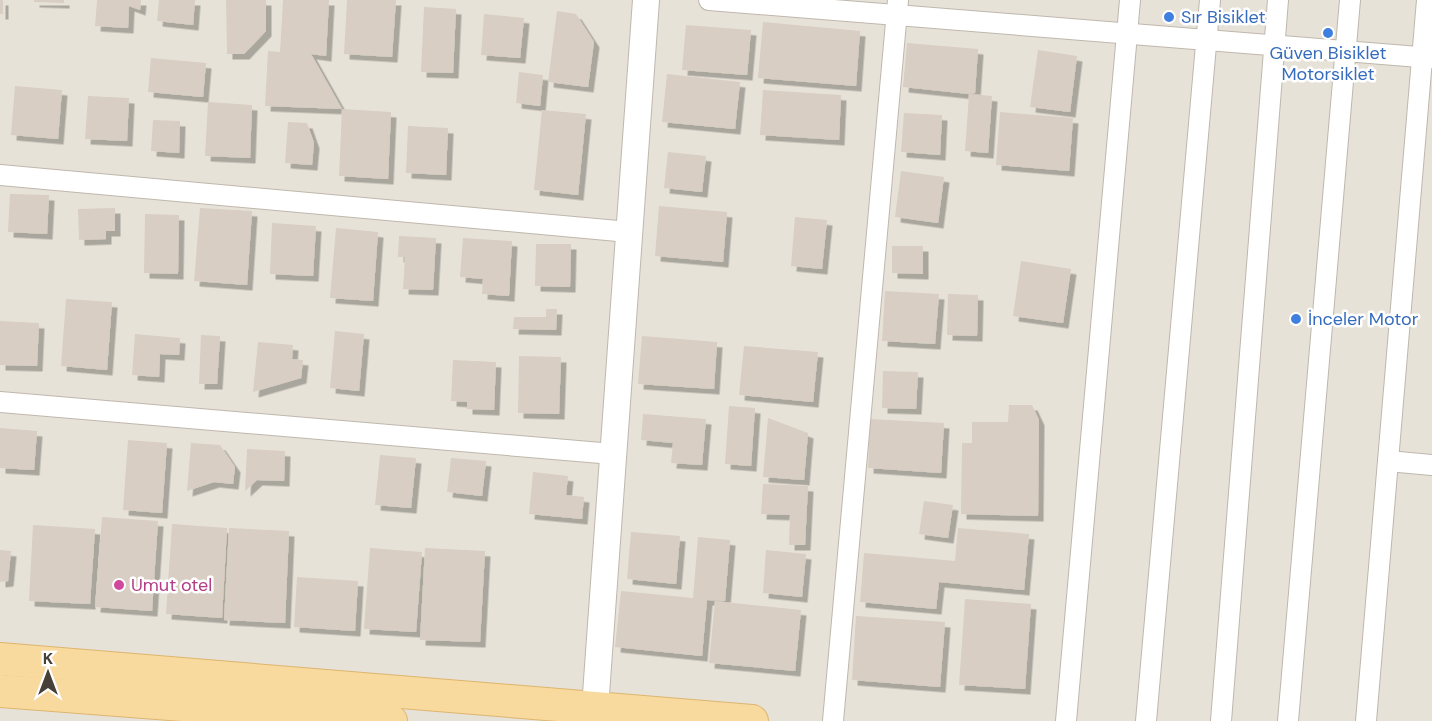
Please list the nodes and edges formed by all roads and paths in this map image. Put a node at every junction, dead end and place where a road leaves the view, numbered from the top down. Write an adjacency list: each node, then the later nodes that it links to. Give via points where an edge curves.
1 (646, 0): 15 (street)
2 (709, 0): 8 (street)
3 (1130, 0): 9 (street)
4 (1210, 0): 10 (street)
5 (1278, 0): 11 (street)
6 (1350, 0): 12 (street)
7 (1427, 0): 13 (street)
8 (897, 8): 9 (street); 25 (street)
9 (1127, 33): 10 (street); 26 (street)
10 (1206, 40): 11 (street); 27 (street)
11 (1274, 45): 12 (street); 28 (street)
12 (1346, 51): 13 (street); 29 (street)
13 (1427, 58): 18 (street)
14 (0, 175): 15 (street)
15 (629, 232): 17 (street)
16 (0, 402): 17 (street)
17 (613, 454): 22 (street)
18 (1388, 461): 19 (street); 30 (street)
19 (1432, 465)
20 (0, 659): 22 (main road)
21 (0, 691): 23 (main road)
22 (594, 708): 24 (main road)
23 (392, 721)
24 (752, 721)
25 (833, 721)
26 (1066, 721)
27 (1146, 721)
28 (1221, 721)
29 (1288, 721)
30 (1366, 721)

